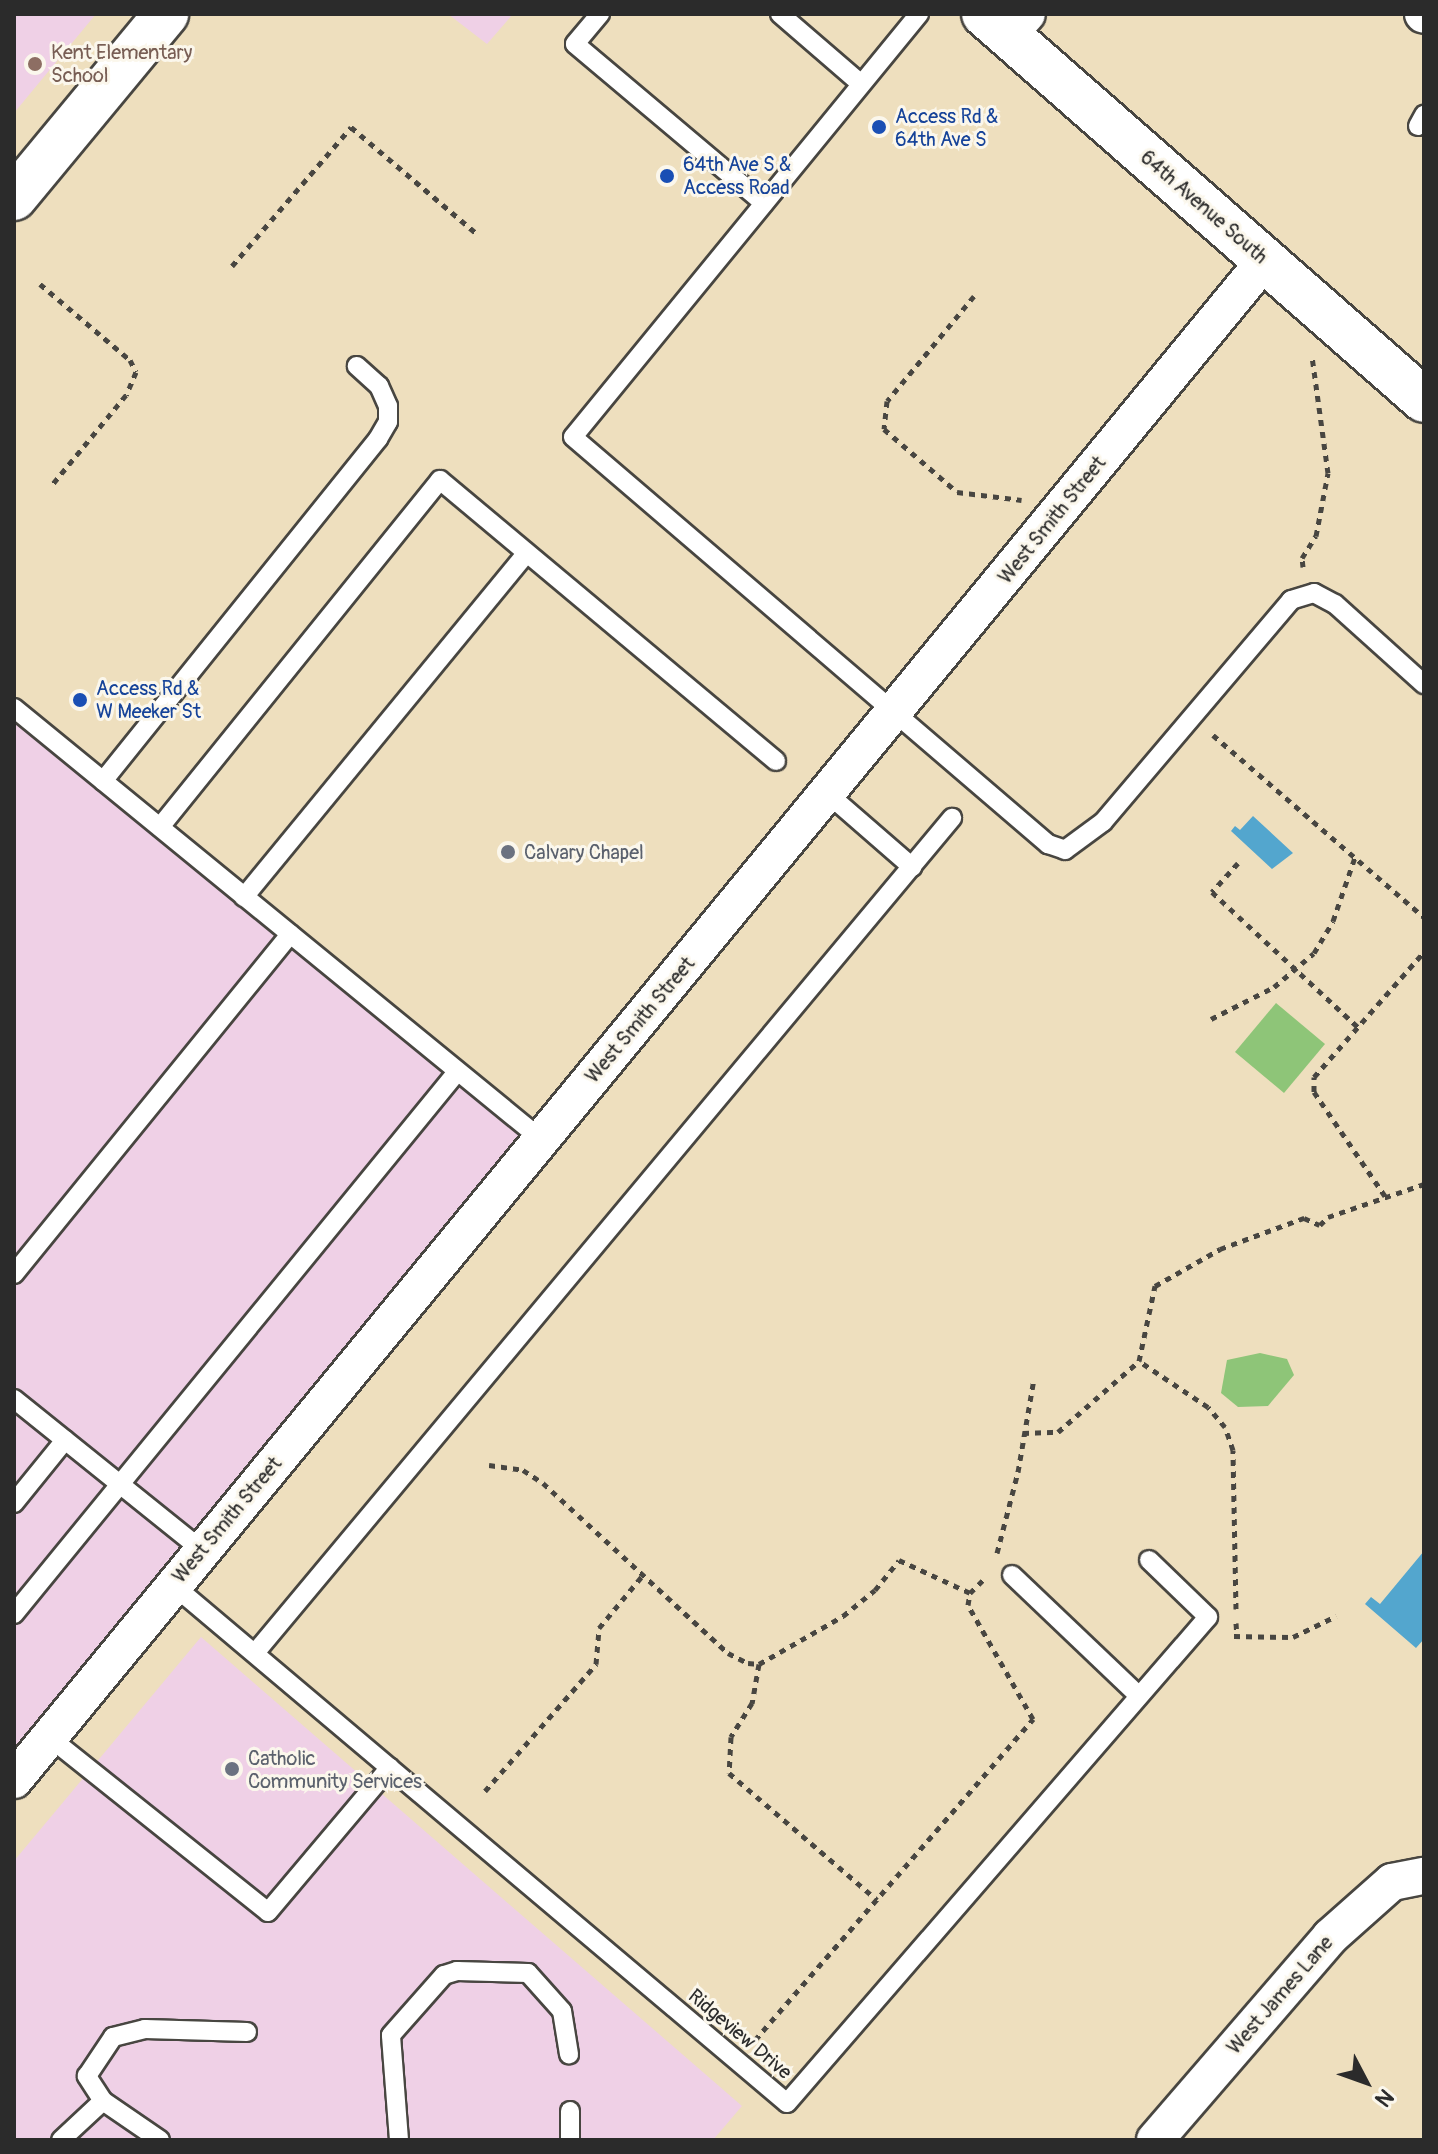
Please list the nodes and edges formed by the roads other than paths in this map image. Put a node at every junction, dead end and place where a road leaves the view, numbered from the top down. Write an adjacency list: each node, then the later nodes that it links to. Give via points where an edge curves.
1 (166, 14): 7 (street)
2 (600, 14): 8 (lane, via 575,44)
3 (780, 14): 6 (lane)
4 (919, 14): 6 (lane)
5 (1006, 21): 9 (street, 64th Avenue South)
6 (861, 84): 8 (lane)
7 (14, 198)
8 (764, 203): 15 (lane, via 573,437)
9 (1265, 260): 11 (street, 64th Avenue South); 15 (street, West Smith Street)
10 (357, 366): 17 (lane, via 379,386 388,406 388,422 378,439)
11 (1424, 400)
12 (527, 553): 16 (lane); 20 (lane, via 440,480); 22 (lane)
13 (1424, 684): 15 (lane, via 1335,604 1314,593 1291,600 1103,822 1065,850 1048,844)
14 (14, 708): 17 (lane)
15 (897, 709): 18 (street, West Smith Street)
16 (776, 761)
17 (103, 781): 20 (lane)
18 (827, 793): 21 (lane); 25 (street, West Smith Street)
19 (952, 818): 21 (lane)
20 (160, 827): 22 (lane)
21 (912, 867): 36 (lane)
22 (244, 897): 23 (lane)
23 (290, 934): 24 (lane); 26 (lane)
24 (457, 1072): 25 (lane); 29 (lane)
25 (541, 1139): 31 (street, West Smith Street)
26 (14, 1274)
27 (14, 1399): 28 (lane)
28 (65, 1440): 29 (lane); 30 (lane)
29 (120, 1484): 31 (lane); 35 (lane)
30 (14, 1503)
31 (202, 1550): 34 (street, West Smith Street)
32 (1149, 1560): 37 (lane, Ridgeview Drive, via 1208,1617)
33 (1012, 1575): 37 (lane)
34 (173, 1585): 36 (lane, Ridgeview Drive); 38 (street, West Smith Street)
35 (14, 1614)
36 (255, 1653): 39 (lane, Ridgeview Drive)
37 (1139, 1696): 39 (lane, Ridgeview Drive, via 787,2103)
38 (49, 1737): 39 (lane, via 268,1912); 40 (street, West Smith Street)
39 (390, 1767)
40 (14, 1780)
41 (1424, 1876): 50 (street, West James Lane, via 1392,1882 1330,1937)
42 (247, 2032): 44 (lane, via 145,2029 113,2037 87,2076)
43 (569, 2054): 48 (lane, via 569,2034 553,1996 528,1973 444,1975 391,2035)
44 (103, 2101): 46 (lane); 47 (lane)
45 (570, 2111): 49 (lane)
46 (61, 2140)
47 (160, 2140)
48 (399, 2140)
49 (570, 2140)
50 (1155, 2140)

